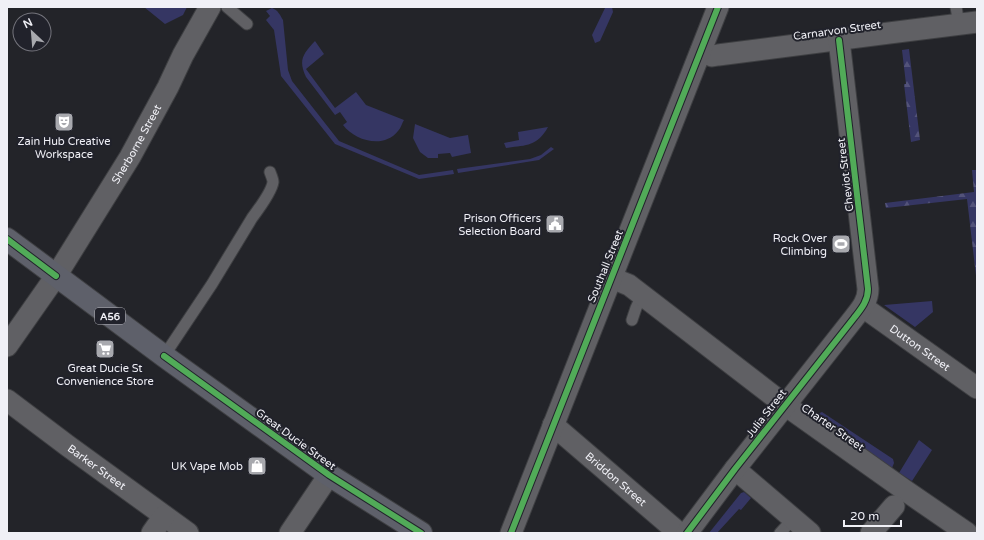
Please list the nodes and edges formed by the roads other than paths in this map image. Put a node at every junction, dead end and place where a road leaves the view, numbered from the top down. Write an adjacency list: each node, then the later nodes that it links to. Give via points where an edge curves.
1 (210, 7): 10 (street, Sherborne Street, via 130,157)
2 (227, 7): 5 (lane)
3 (718, 7): 7 (street, Southall Street)
4 (964, 18): 6 (street, Carnarvon Street)
5 (247, 24)
6 (839, 40): 7 (street, Carnarvon Street, via 712,56); 13 (street, Cheviot Street, via 868,289 867,300)
7 (701, 51): 11 (street, Southall Street)
8 (270, 172): 16 (lane, via 273,180 271,187 259,208)
9 (7, 239): 10 (highway, A56)
10 (56, 276): 15 (street, Sherborne Street); 16 (highway, Great Ducie Street / A56)
11 (612, 278): 12 (street, Charter Street, via 629,284); 20 (street, Southall Street)
12 (642, 295): 14 (lane); 19 (street, Charter Street)
13 (863, 306): 17 (street, Dutton Street); 19 (street, Julia Street)
14 (632, 320)
15 (7, 346)
16 (164, 356): 22 (highway, Great Ducie Street / A56)
17 (977, 388)
18 (7, 400): 24 (street, Barker Street)
19 (785, 405): 21 (street, Julia Street); 35 (street, Charter Street)
20 (553, 425): 30 (street, Southall Street); 31 (street, Briddon Street)
21 (735, 469): 25 (street); 32 (street, Julia Street)
22 (329, 475): 28 (street); 29 (highway, Great Ducie Street / A56)
23 (894, 506): 34 (street)
24 (164, 516): 26 (street); 27 (street, Barker Street)
25 (787, 526): 33 (street)
26 (152, 533)
27 (188, 533)
28 (290, 533)
29 (421, 533)
30 (511, 533)
31 (679, 533)
32 (687, 533)
33 (810, 533)
34 (871, 533)
35 (967, 533)

